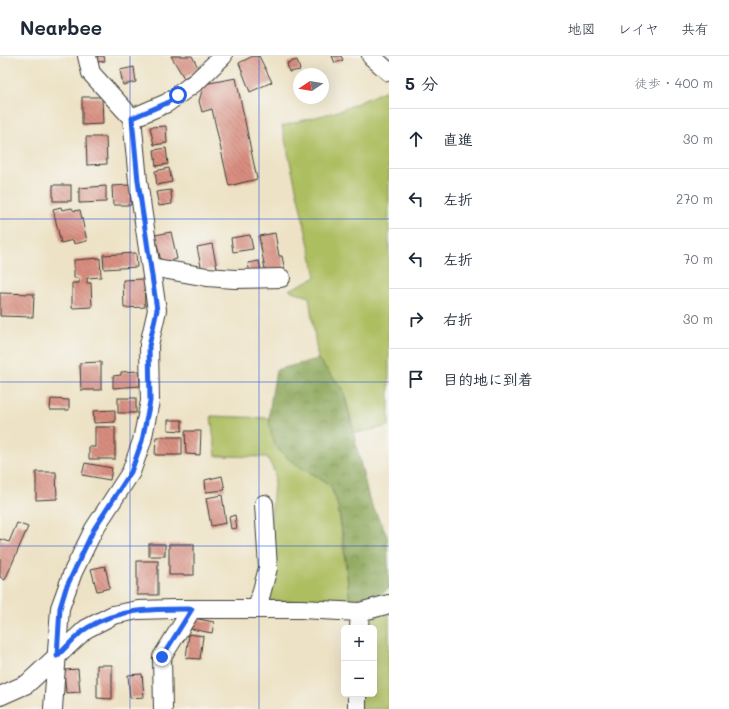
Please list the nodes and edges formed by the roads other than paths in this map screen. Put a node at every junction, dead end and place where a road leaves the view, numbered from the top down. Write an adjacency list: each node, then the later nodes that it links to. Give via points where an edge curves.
1 (87, 56): 5 (street, via 91,73)
2 (223, 56): 5 (street, via 197,82 167,103)
3 (371, 56): 4 (street)
4 (389, 72)
5 (132, 118): 6 (street, via 138,181)
6 (151, 267): 7 (street, via 235,279); 13 (street, via 157,310 149,346 150,401 142,441 131,472 94,529 66,588 60,608)
7 (281, 278)
8 (264, 504): 11 (street, via 268,568)
9 (389, 604): 12 (street)
10 (192, 609): 11 (street); 13 (street, via 138,610 112,615 86,629); 17 (street, via 162,657)
11 (257, 609): 12 (street)
12 (359, 620)
13 (57, 656): 14 (street, via 27,684); 16 (street)
14 (0, 696)
15 (357, 697): 18 (street)
16 (53, 709)
17 (163, 709)
18 (357, 709)

